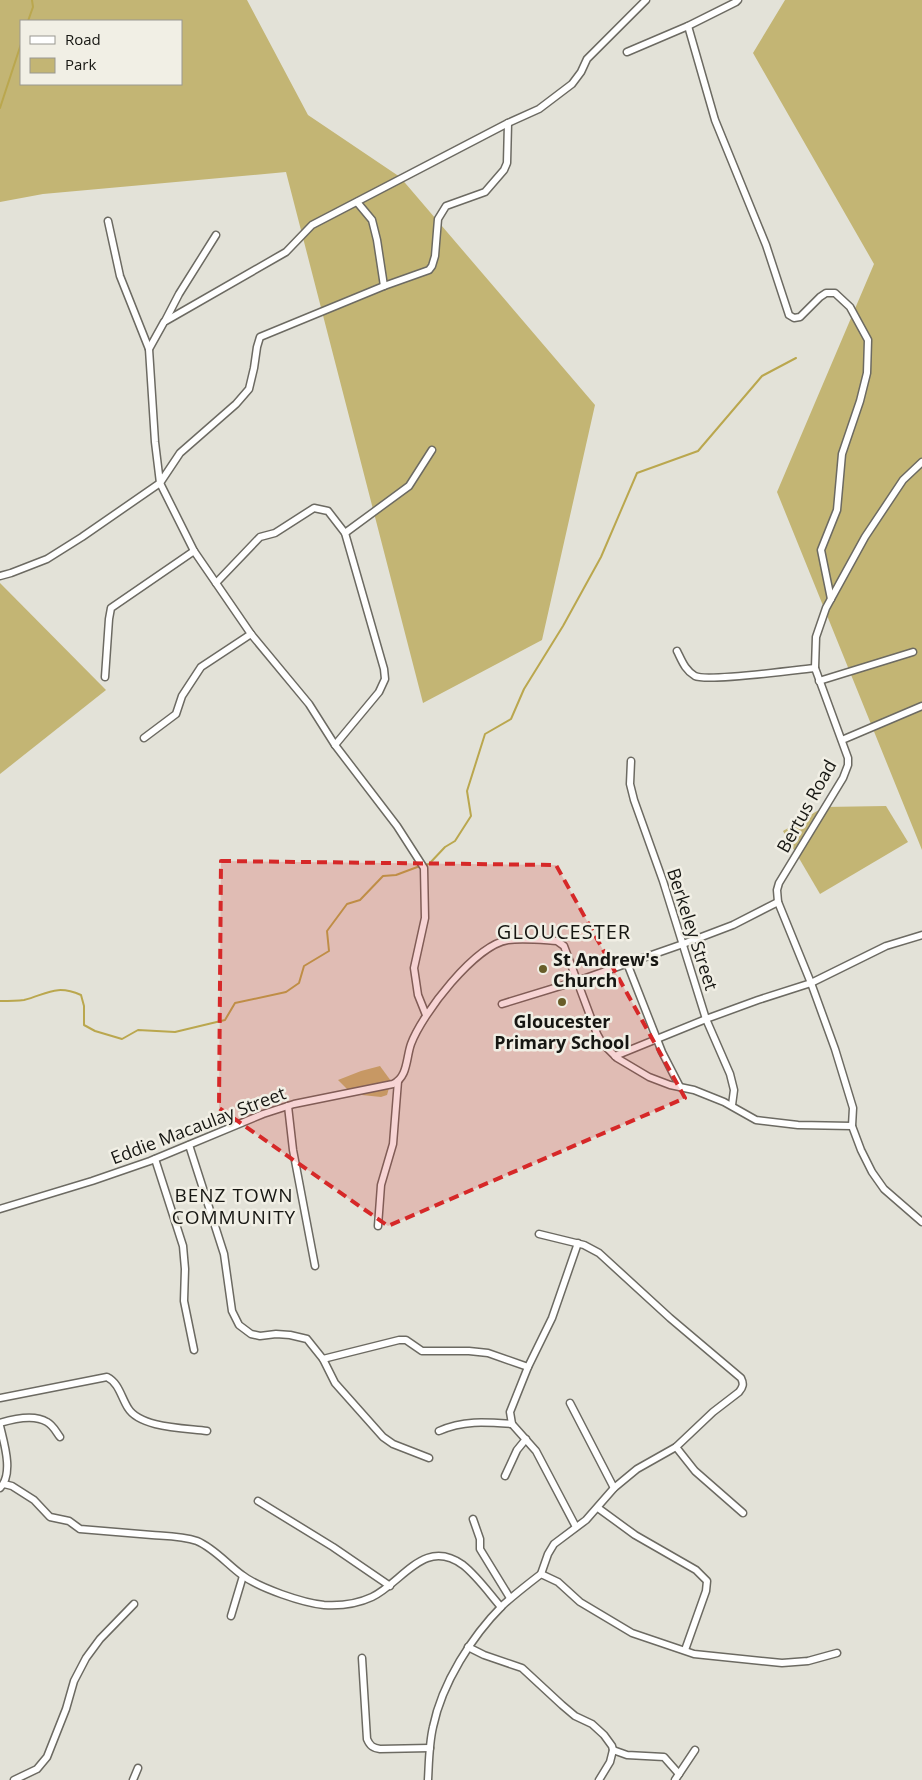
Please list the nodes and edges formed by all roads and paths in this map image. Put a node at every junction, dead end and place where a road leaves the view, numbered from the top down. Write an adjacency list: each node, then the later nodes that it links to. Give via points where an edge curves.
1 (646, 0): 5 (street, via 587,59 572,84 539,109)
2 (738, 0): 3 (street)
3 (688, 26): 4 (street); 19 (street, via 715,120 766,245 789,314 794,318 800,317 820,297 835,293 850,307 868,340 867,373 842,454 837,510 821,550)
4 (627, 52)
5 (508, 123): 6 (street); 9 (street, via 504,170 485,192 446,206 438,219 429,270)
6 (357, 202): 9 (street, via 372,220); 10 (street, via 312,225 286,252)
7 (108, 221): 11 (street, via 120,276)
8 (216, 235): 10 (street)
9 (384, 286): 14 (street, via 260,337 249,389 180,453)
10 (164, 322): 11 (street)
11 (149, 349): 14 (street)
12 (432, 450): 15 (street, via 410,486)
13 (922, 462): 19 (street, Bertus Road, via 897,488)
14 (160, 483): 16 (street); 17 (street, via 47,559)
15 (345, 534): 18 (street, via 328,512 314,508 275,533 260,537); 29 (street, via 385,678 379,692)
16 (194, 551): 18 (street); 24 (street, via 111,608)
17 (0, 576)
18 (216, 583): 20 (street)
19 (831, 599): 23 (street, Bertus Road, via 816,637)
20 (251, 634): 27 (street, via 202,667 182,696 176,714); 29 (street, via 309,704)
21 (677, 651): 23 (street, via 685,668 697,677)
22 (913, 652): 25 (street)
23 (815, 668): 25 (street, Bertus Road)
24 (106, 677)
25 (819, 681): 28 (street, Bertus Road)
26 (922, 706): 28 (street)
27 (144, 738)
28 (842, 740): 31 (street, Bertus Road, via 848,758 846,772 779,883)
29 (335, 745): 38 (street, via 397,826 424,868 425,918 414,968 418,995)
30 (630, 761): 33 (street, Berkeley Street, via 634,800)
31 (778, 902): 33 (street, via 733,925); 36 (street)
32 (922, 936): 36 (street, via 886,946)
33 (683, 944): 34 (street); 39 (street, Berkeley Street)
34 (627, 963): 35 (street); 40 (street)
35 (577, 981): 37 (street); 38 (street, via 562,943 507,940 480,953 447,987); 41 (street, via 597,1034)
36 (811, 983): 39 (street); 46 (street, via 854,1108)
37 (502, 1004)
38 (426, 1015): 42 (street, via 414,1036 404,1074)
39 (706, 1019): 40 (street); 44 (street, Berkeley Street, via 733,1084)
40 (656, 1038): 41 (street); 43 (street)
41 (615, 1056): 43 (street, via 649,1077)
42 (398, 1081): 45 (street, Eddie Macaulay Street); 51 (street, via 393,1144 381,1185)
43 (680, 1087): 44 (street)
44 (732, 1105): 46 (street, via 756,1120)
45 (288, 1106): 47 (street, Eddie Macaulay Street); 54 (street, via 292,1150)
46 (852, 1126): 50 (street, via 861,1150 884,1190)
47 (189, 1145): 48 (street, Eddie Macaulay Street); 56 (street, via 224,1254 235,1319 251,1334 290,1334 307,1339)
48 (155, 1158): 49 (street, Eddie Macaulay Street); 55 (street, via 183,1246 186,1269 184,1301)
49 (0, 1209)
50 (922, 1222)
51 (378, 1226)
52 (539, 1234): 53 (street)
53 (578, 1244): 57 (street, via 552,1318); 66 (street, via 599,1253 743,1382 739,1392)
54 (315, 1266)
55 (194, 1350)
56 (324, 1359): 57 (street, via 406,1340 422,1351 469,1351); 67 (street, via 335,1383 383,1437)
57 (528, 1367): 61 (street, via 510,1412)
58 (0, 1398): 62 (street, via 107,1377 116,1384 129,1410 138,1418 149,1423)
59 (570, 1403): 70 (street)
60 (0, 1424): 64 (street, via 39,1419 51,1425); 69 (street, via 6,1452 6,1476)
61 (512, 1424): 63 (street, via 477,1421); 65 (street)
62 (207, 1431)
63 (439, 1431)
64 (60, 1437)
65 (526, 1438): 68 (street); 75 (street)
66 (676, 1447): 70 (street, via 637,1469); 73 (street, via 695,1471)
67 (429, 1458)
68 (505, 1476)
69 (2, 1486): 77 (street, via 12,1486 34,1500 50,1517 69,1521 80,1529 198,1542)
70 (614, 1488): 72 (street)
71 (258, 1501): 78 (street)
72 (598, 1508): 75 (street); 84 (street, via 705,1578 706,1591)
73 (743, 1513)
74 (473, 1519): 79 (street, via 480,1549)
75 (576, 1527): 76 (street, via 554,1544)
76 (541, 1574): 79 (street); 84 (street, via 558,1582 580,1602 632,1633)
77 (243, 1576): 78 (street, via 266,1587 324,1605 363,1601); 82 (street)
78 (390, 1586): 81 (street, via 419,1562 436,1555 444,1556 468,1569)
79 (510, 1598): 81 (street)
80 (134, 1604): 92 (street, via 86,1658 74,1681 47,1757 37,1769)
81 (501, 1607): 83 (street)
82 (231, 1616)
83 (468, 1647): 87 (street, via 438,1708); 88 (street, via 522,1668 575,1716 592,1724)
84 (685, 1650): 85 (street, via 707,1656 782,1663 808,1661)
85 (837, 1653)
86 (362, 1658): 87 (street, via 370,1745 380,1750)
87 (430, 1748): 94 (street)
88 (613, 1750): 91 (street, via 627,1755 664,1757); 95 (street)
89 (694, 1750): 91 (street)
90 (138, 1768): 93 (street)
91 (677, 1777)
92 (14, 1780)
93 (133, 1780)
94 (428, 1780)
95 (599, 1780)

